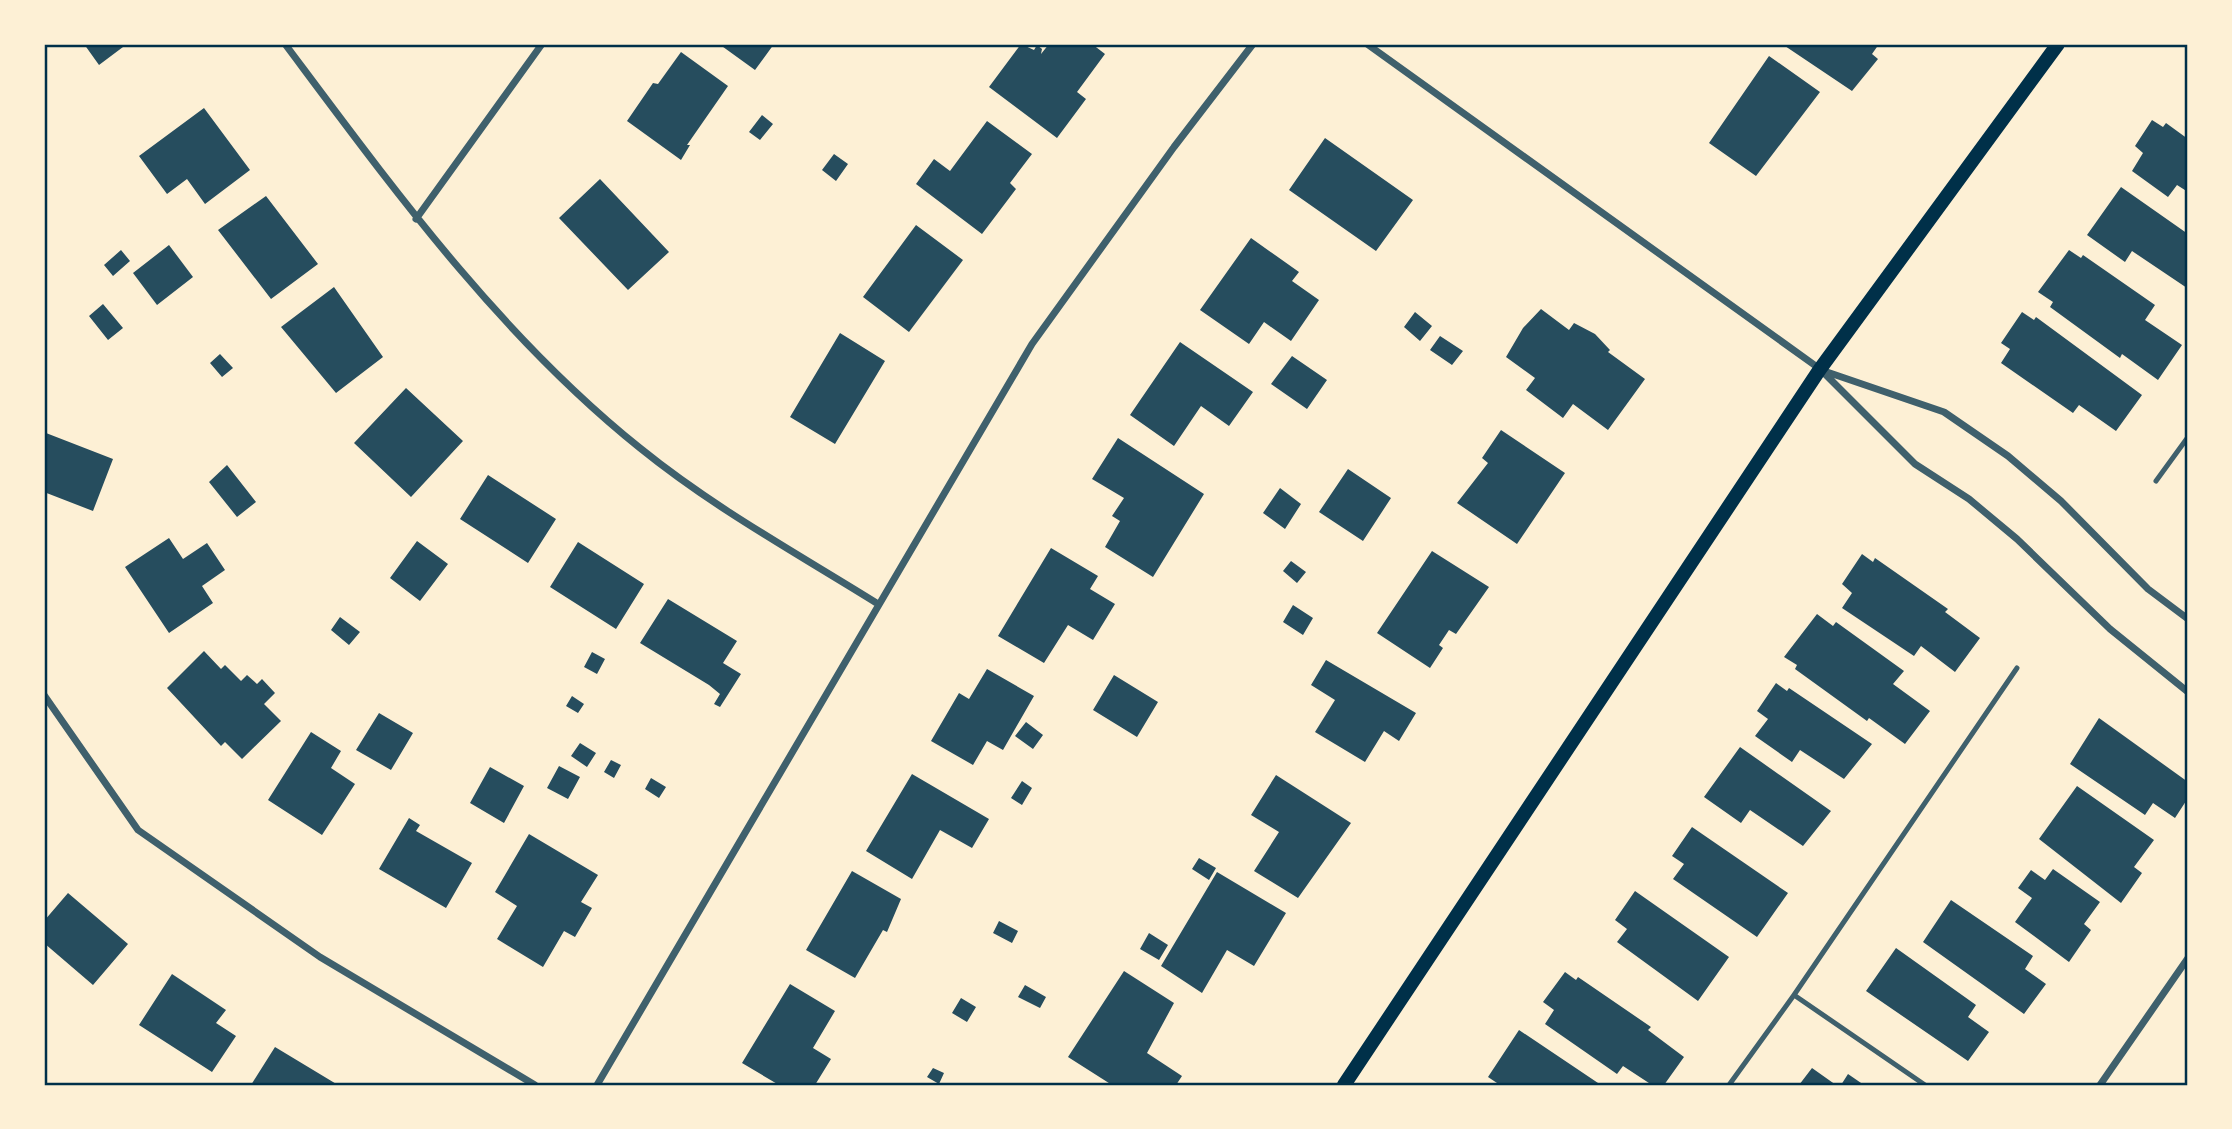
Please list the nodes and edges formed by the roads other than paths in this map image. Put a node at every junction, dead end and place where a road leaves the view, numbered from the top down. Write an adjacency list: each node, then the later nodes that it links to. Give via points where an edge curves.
1 (285, 44): 6 (street)
2 (542, 44): 6 (street)
3 (1253, 44): 10 (street, via 1032,344)
4 (1367, 44): 7 (street)
5 (2058, 44): 7 (main road)
6 (416, 219): 10 (street, via 516,333 639,448 718,506)
7 (1820, 369): 11 (street, via 1944,412 2008,456 2061,501 2148,589); 13 (street, via 1915,464 1969,499 2110,629); 19 (main road)
8 (2188, 437): 9 (lane)
9 (2156, 481)
10 (878, 604): 18 (street)
11 (2188, 619)
12 (2017, 668): 16 (lane)
13 (2188, 692)
14 (44, 695): 17 (street, via 138,830 320,957)
15 (2188, 958): 22 (street)
16 (1794, 995): 20 (lane); 21 (lane)
17 (535, 1085)
18 (597, 1085)
19 (1344, 1085)
20 (1729, 1085)
21 (1925, 1085)
22 (2100, 1085)

